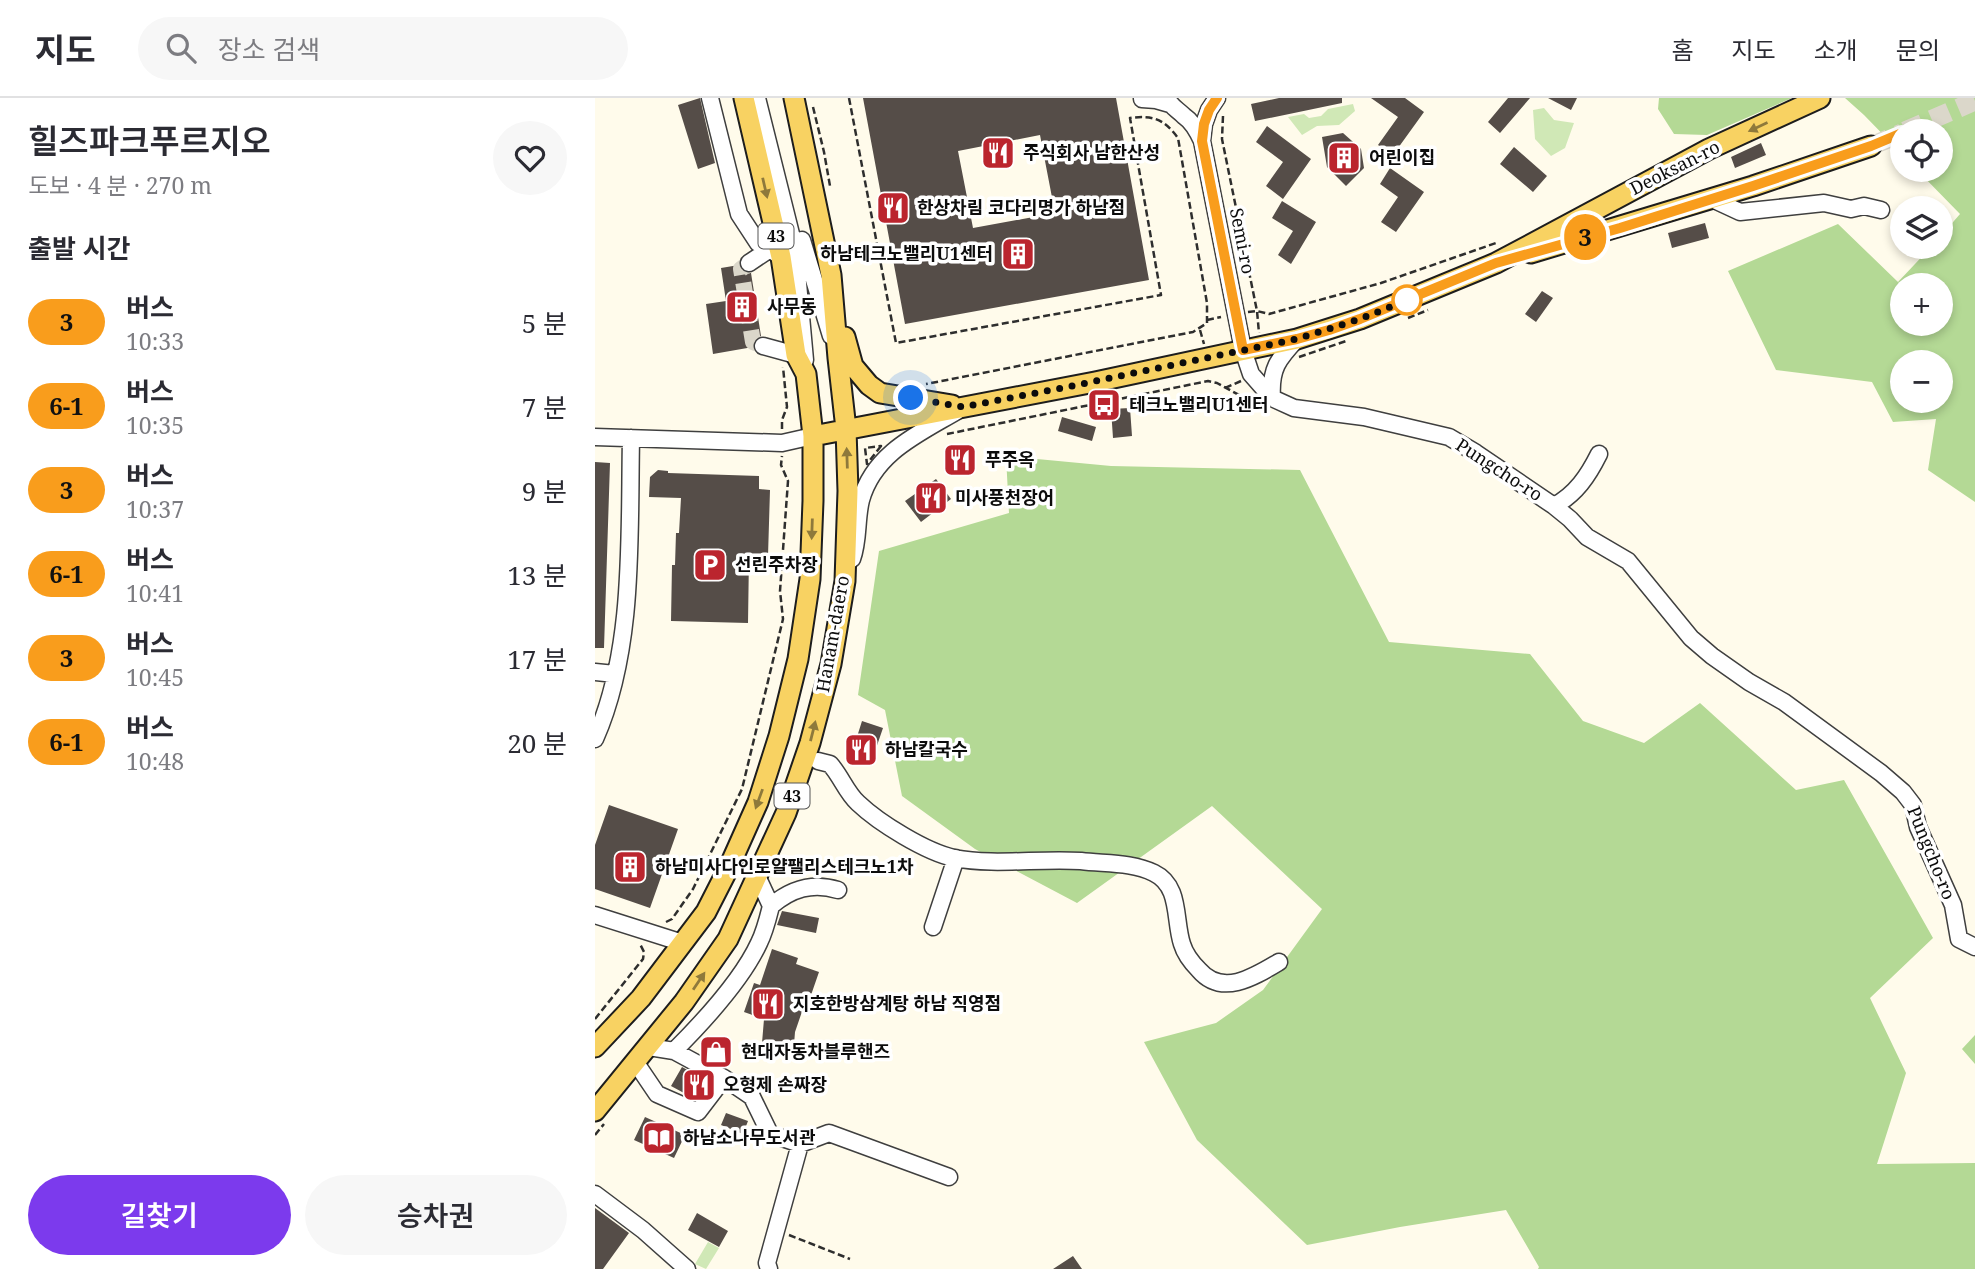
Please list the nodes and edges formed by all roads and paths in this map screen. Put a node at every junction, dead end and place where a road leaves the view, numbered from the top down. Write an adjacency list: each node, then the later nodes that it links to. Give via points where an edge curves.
1 (710, 98): 17 (street, via 739,214 758,243)
2 (744, 98): 17 (main road, Hanam-daero / 43, one-way to 17)
3 (757, 98): 26 (street, via 795,250)
4 (764, 98): 25 (street)
5 (794, 98): 20 (main road, Hanam-daero / 43)
6 (849, 98): 27 (path, via 896,343 1161,295 1130,118 1149,116 1168,125 1178,138 1207,323 1193,332)
7 (1144, 98): 9 (street)
8 (1820, 98): 19 (main road, Deoksan-ro, one-way to 19, via 1709,149)
9 (1168, 101): 11 (street)
10 (1216, 108): 11 (street); 12 (street, via 1204,124); 16 (path, via 1257,311 1269,314 1381,283)
11 (1184, 114): 12 (street)
12 (1202, 141): 23 (street, Semi-ro)
13 (1871, 146): 14 (main road, Deoksan-ro)
14 (1712, 199): 15 (street, via 1740,212 1824,203); 19 (main road, Deoksan-ro)
15 (1881, 210)
16 (1505, 240)
17 (776, 253): 18 (street); 24 (main road, Hanam-daero / 43)
18 (750, 263)
19 (1496, 263): 21 (main road, Deoksan-ro, via 1360,319)
20 (831, 275): 25 (main road, Hanam-daero / 43); 30 (main road, via 849,356 869,386 888,395)
21 (1297, 339): 23 (main road, Deoksan-ro); 29 (street, via 1276,364)
22 (763, 346): 24 (street)
23 (1243, 350): 29 (street, via 1251,374); 30 (main road)
24 (789, 353): 26 (main road, Hanam-daero / 43); 36 (path)
25 (838, 358): 31 (main road, Hanam-daero / 43)
26 (806, 374): 33 (main road, Hanam-daero / 43)
27 (922, 385)
28 (1223, 387): 32 (path, via 1202,382)
29 (1272, 398): 38 (street, Pungcho-ro, via 1294,408 1364,417 1449,437)
30 (963, 407): 31 (main road); 39 (street, via 899,445 878,466 861,500 855,550)
31 (846, 429): 33 (main road); 39 (main road, Hanam-daero / 43, one-way to 31)
32 (946, 434)
33 (813, 436): 36 (street); 51 (main road, Hanam-daero / 43, one-way to 51, via 810,579 798,659 779,736 730,867)
34 (595, 437): 35 (street)
35 (631, 438): 36 (street); 41 (street, via 625,624)
36 (782, 443): 50 (path, via 781,465 787,481 780,591 783,619 742,789 694,889 672,919)
37 (1599, 454): 38 (street, via 1577,490)
38 (1553, 506): 52 (street, Pungcho-ro, via 1587,537 1628,561 1712,656 1795,709 1903,792 1913,805 1918,827 1953,905 1959,939)
39 (845, 581): 43 (main road, Hanam-daero / 43, one-way to 39)
40 (595, 672): 41 (street)
41 (615, 674): 42 (street)
42 (595, 739)
43 (815, 760): 44 (street, via 830,764 855,800 891,829); 45 (main road, Hanam-daero / 43)
44 (956, 858): 49 (street); 53 (street, via 1061,860 1146,869 1158,874 1171,890 1184,950 1208,980 1238,982)
45 (758, 878): 47 (street); 54 (main road, Hanam-daero / 43, one-way to 45, via 728,939)
46 (838, 890): 47 (street, via 809,887)
47 (771, 906): 56 (street, via 751,957)
48 (595, 915): 50 (street)
49 (933, 927)
50 (652, 933): 51 (street); 55 (path, via 639,945 643,959 638,968)
51 (683, 943): 57 (main road, Hanam-daero / 43)
52 (1975, 947)
53 (1279, 962)
54 (672, 1018): 56 (street); 58 (main road, Hanam-daero / 43)
55 (595, 1019)
56 (692, 1032): 59 (street)
57 (595, 1047)
58 (649, 1047): 59 (street); 60 (main road, Hanam-daero / 43)
59 (674, 1051): 61 (street)
60 (636, 1063): 61 (street, via 657,1094 698,1112); 62 (main road, Hanam-daero / 43)
61 (724, 1078): 63 (street, via 752,1097 770,1134)
62 (595, 1111)
63 (800, 1144): 64 (street, via 829,1133); 66 (street)
64 (949, 1177)
65 (595, 1194): 68 (street)
66 (776, 1230): 67 (path); 69 (street)
67 (850, 1259)
68 (687, 1269)
69 (769, 1269)

